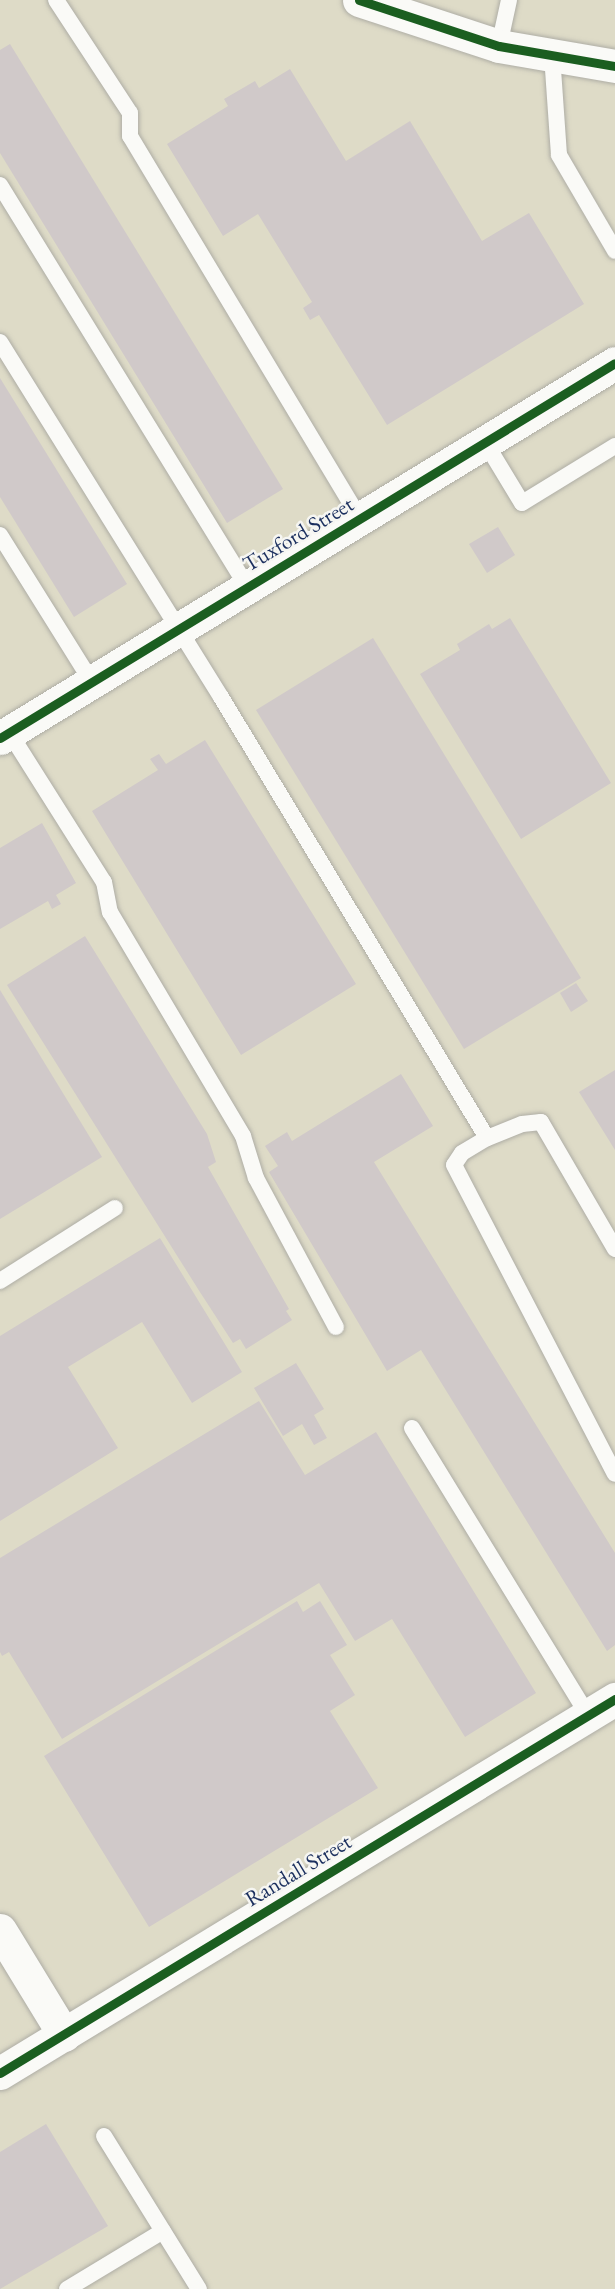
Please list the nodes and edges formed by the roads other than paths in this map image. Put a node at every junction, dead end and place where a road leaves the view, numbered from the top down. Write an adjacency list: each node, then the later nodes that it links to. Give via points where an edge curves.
1 (56, 0): 13 (lane, via 130,113 130,136)
2 (359, 0): 4 (street)
3 (509, 0): 4 (lane)
4 (499, 46): 5 (street)
5 (552, 55): 6 (street); 8 (lane, via 560,155)
6 (615, 66)
7 (0, 185): 15 (lane)
8 (615, 251)
9 (0, 342): 16 (lane)
10 (612, 372): 11 (street, Tuxford Street)
11 (485, 442): 12 (lane, via 522,503); 13 (street, Tuxford Street)
12 (615, 446)
13 (360, 519): 15 (street, Tuxford Street)
14 (0, 535): 17 (lane)
15 (247, 587): 16 (street, Tuxford Street)
16 (179, 629): 17 (street, Tuxford Street); 19 (lane)
17 (92, 682): 18 (street, Tuxford Street)
18 (5, 735): 23 (lane, via 104,882 110,912 243,1136 256,1178)
19 (487, 1138): 21 (lane, via 522,1124 541,1122); 25 (lane, via 462,1153 454,1166)
20 (115, 1208): 22 (lane)
21 (615, 1249)
22 (0, 1281)
23 (336, 1327)
24 (412, 1428): 26 (lane)
25 (615, 1474)
26 (602, 1707): 28 (street, Randall Street)
27 (0, 1930): 28 (street)
28 (64, 2035): 29 (street, Randall Street)
29 (0, 2073)
30 (104, 2136): 31 (lane)
31 (163, 2231): 32 (lane); 33 (lane)
32 (67, 2289)
33 (199, 2289)

